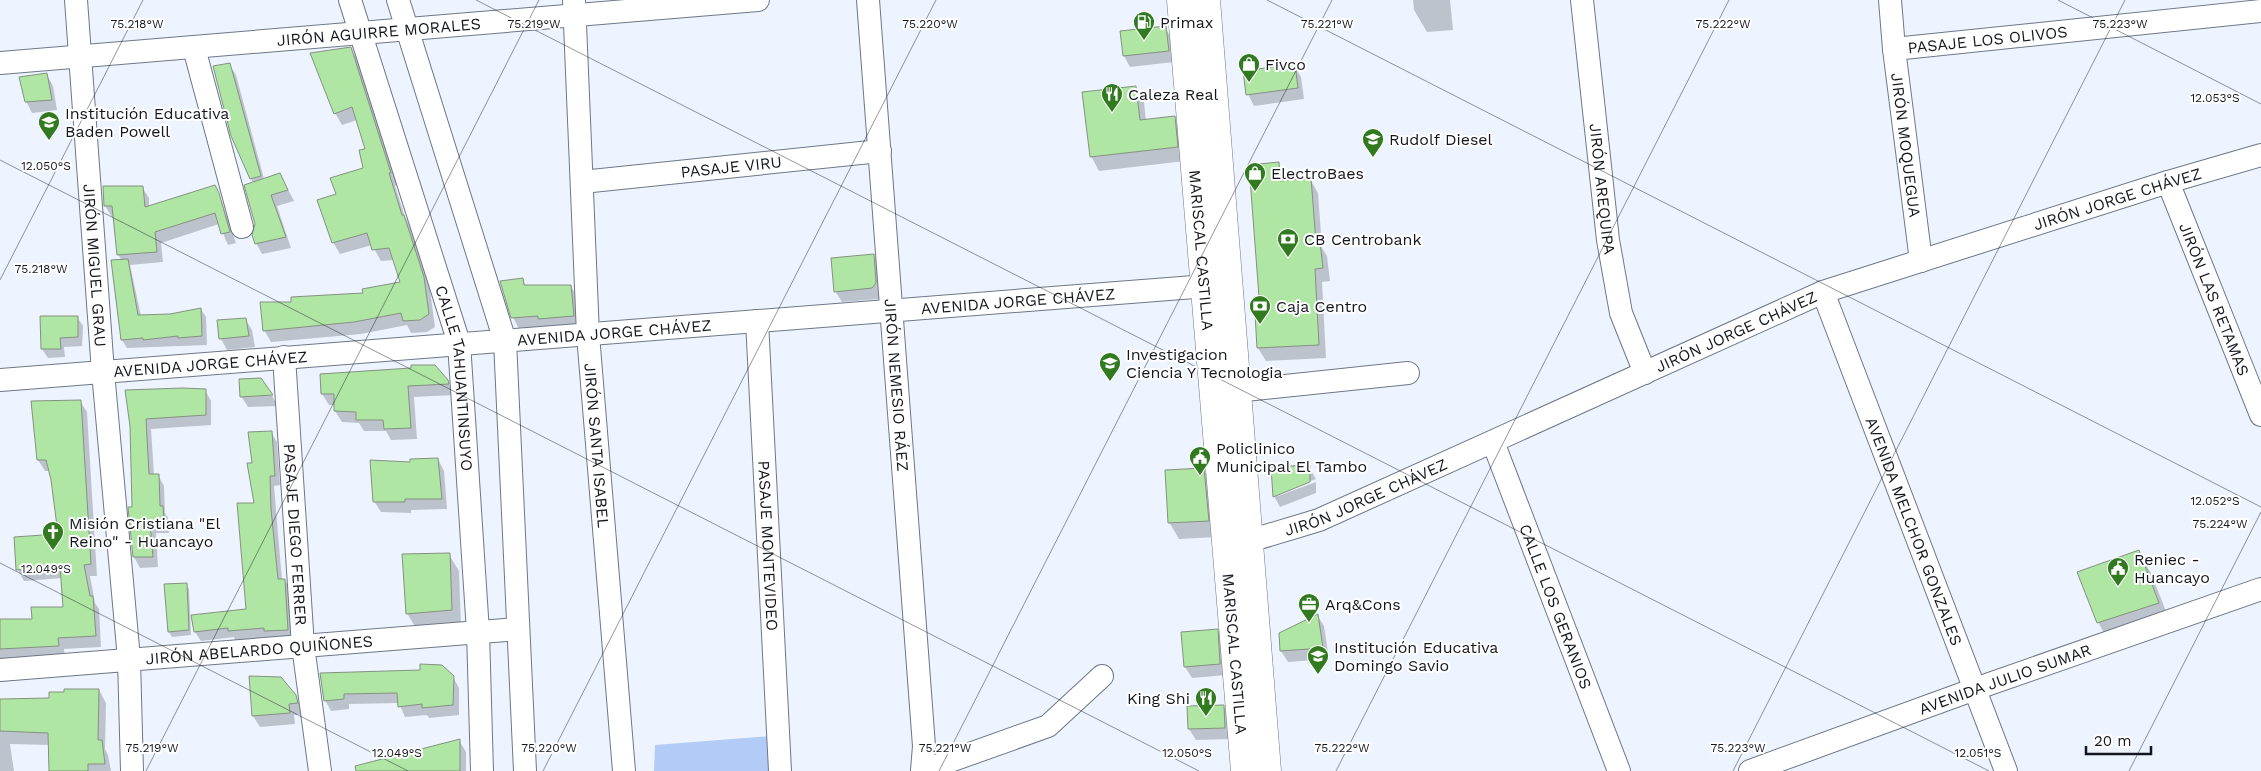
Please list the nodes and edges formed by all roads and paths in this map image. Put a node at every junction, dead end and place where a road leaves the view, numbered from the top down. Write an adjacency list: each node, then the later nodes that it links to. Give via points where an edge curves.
1 (76, 0): 16 (street, JIRÓN MIGUEL GRAU)
2 (350, 0): 13 (street, CALLE TAHUANTINSUYO)
3 (398, 0): 12 (street)
4 (758, 0): 10 (street, JIRÓN AGUIRRE MORALES)
5 (868, 0): 18 (street, JIRÓN NEMESIO RÁEZ)
6 (1181, 0): 24 (highway, MARISCAL CASTILLA)
7 (1206, 0): 24 (highway, MARISCAL CASTILLA)
8 (1582, 0): 34 (street, JIRÓN AREQUIPA, via 1608,240 1621,313)
9 (1890, 0): 15 (street, JIRÓN MOQUEGUA)
10 (575, 8): 12 (street, JIRÓN AGUIRRE MORALES); 20 (street, JIRÓN SANTA ISABEL)
11 (2261, 11): 15 (street, PASAJE LOS OLIVOS)
12 (407, 30): 13 (street, JIRÓN AGUIRRE MORALES); 29 (street)
13 (360, 34): 14 (street, JIRÓN AGUIRRE MORALES); 30 (street, CALLE TAHUANTINSUYO)
14 (194, 48): 16 (street, JIRÓN AGUIRRE MORALES); 22 (street)
15 (1894, 49): 23 (street, JIRÓN MOQUEGUA)
16 (81, 56): 17 (street, JIRÓN AGUIRRE MORALES); 32 (street, JIRÓN MIGUEL GRAU)
17 (0, 63)
18 (880, 151): 20 (street, PASAJE VIRU); 26 (street, JIRÓN NEMESIO RÁEZ)
19 (2261, 155): 21 (street, JIRÓN JORGE CHÁVEZ)
20 (582, 182): 28 (street, JIRÓN SANTA ISABEL)
21 (2168, 182): 23 (street, JIRÓN JORGE CHÁVEZ); 37 (street, JIRÓN LAS RETAMAS)
22 (242, 226)
23 (1921, 261): 25 (street, JIRÓN JORGE CHÁVEZ)
24 (1216, 285): 26 (street, AVENIDA JORGE CHÁVEZ); 36 (highway, MARISCAL CASTILLA); 39 (highway, MARISCAL CASTILLA)
25 (1823, 292): 34 (street, JIRÓN JORGE CHÁVEZ); 47 (street, AVENIDA MELCHOR GONZALES)
26 (892, 311): 27 (street, AVENIDA JORGE CHÁVEZ); 54 (street, JIRÓN NEMESIO RÁEZ, via 924,746)
27 (756, 321): 28 (street, AVENIDA JORGE CHÁVEZ); 53 (street, PASAJE MONTEVIDEO)
28 (588, 335): 29 (street, AVENIDA JORGE CHÁVEZ); 52 (street, JIRÓN SANTA ISABEL)
29 (505, 341): 30 (street, AVENIDA JORGE CHÁVEZ); 41 (street)
30 (459, 343): 31 (street, AVENIDA JORGE CHÁVEZ); 42 (street, CALLE TAHUANTINSUYO)
31 (284, 357): 32 (street, AVENIDA JORGE CHÁVEZ); 43 (street, PASAJE DIEGO FERRER)
32 (103, 372): 35 (street, AVENIDA JORGE CHÁVEZ); 44 (street, JIRÓN MIGUEL GRAU)
33 (1408, 373): 36 (street)
34 (1645, 373): 38 (street, JIRÓN JORGE CHÁVEZ)
35 (0, 380)
36 (1236, 391): 39 (highway, MARISCAL CASTILLA)
37 (2261, 415)
38 (1493, 442): 39 (street, JIRÓN JORGE CHÁVEZ, via 1319,520); 57 (street, CALLE LOS GERANIOS)
39 (1237, 542): 55 (highway, MARISCAL CASTILLA); 56 (highway, MARISCAL CASTILLA)
40 (2261, 589): 47 (street, AVENIDA JULIO SUMAR)
41 (518, 629): 42 (street, JIRÓN ABELARDO QUIÑONES); 51 (street)
42 (478, 632): 43 (street, JIRÓN ABELARDO QUIÑONES); 50 (street, CALLE TAHUANTINSUYO)
43 (303, 646): 44 (street, JIRÓN ABELARDO QUIÑONES); 49 (street, PASAJE DIEGO FERRER)
44 (129, 659): 45 (street, JIRÓN ABELARDO QUIÑONES); 48 (street, JIRÓN MIGUEL GRAU)
45 (0, 670)
46 (1102, 676): 54 (street, via 1048,726)
47 (1975, 689): 58 (street, AVENIDA JULIO SUMAR); 59 (street, AVENIDA MELCHOR GONZALES)
48 (132, 771)
49 (320, 771)
50 (482, 771)
51 (525, 771)
52 (624, 771)
53 (780, 771)
54 (922, 771)
55 (1245, 771)
56 (1267, 771)
57 (1620, 771)
58 (1750, 771)
59 (2006, 771)

